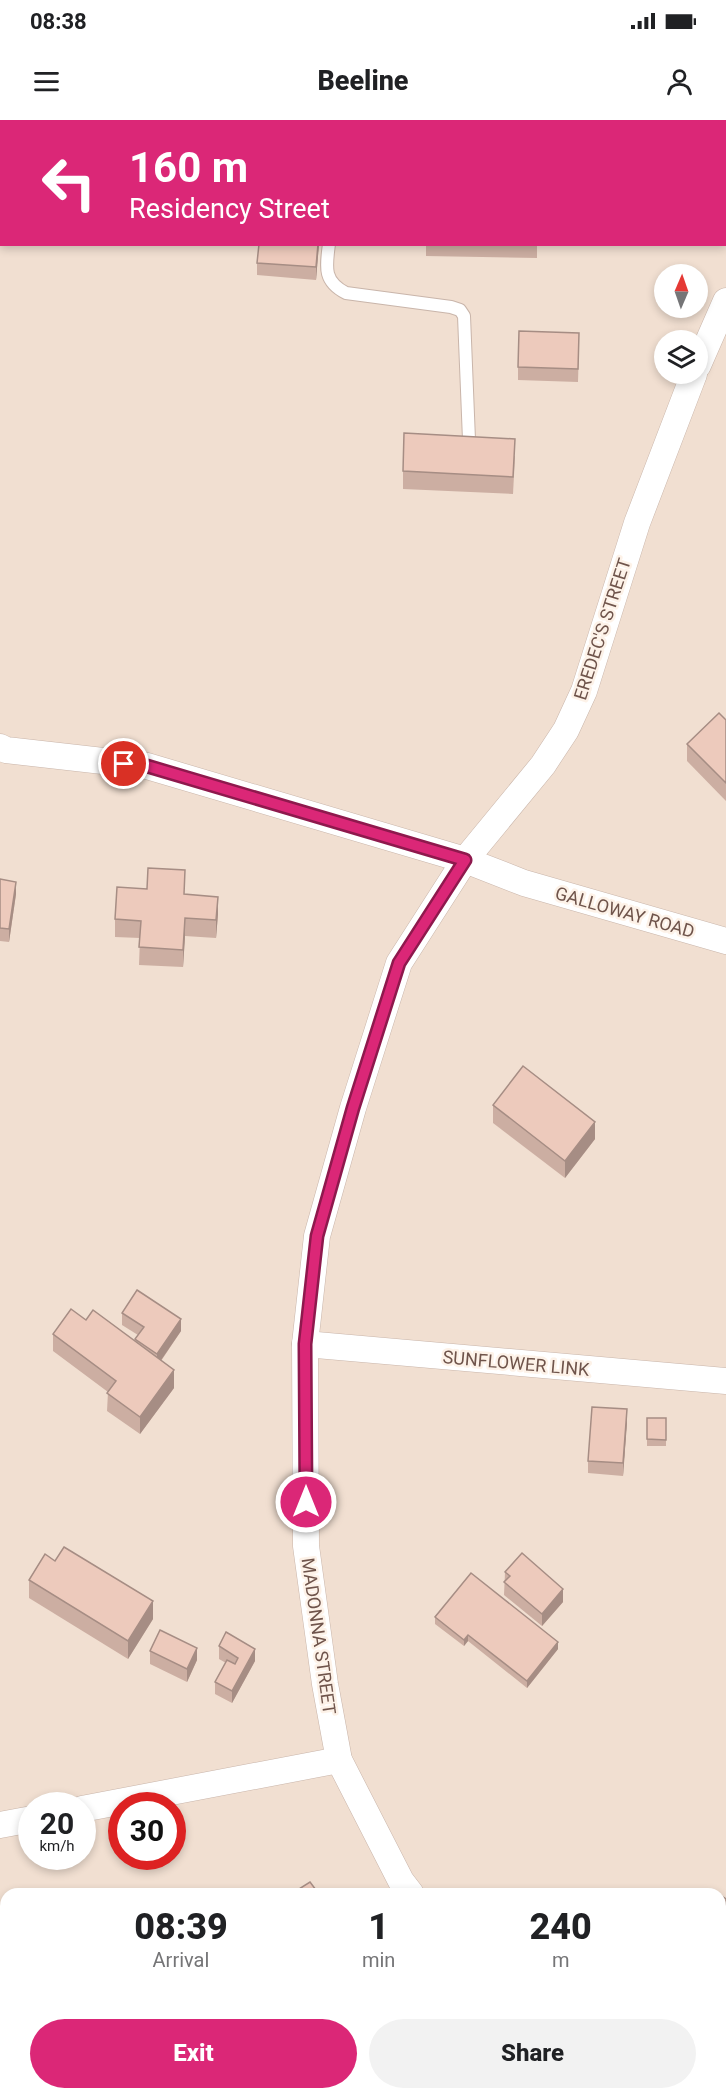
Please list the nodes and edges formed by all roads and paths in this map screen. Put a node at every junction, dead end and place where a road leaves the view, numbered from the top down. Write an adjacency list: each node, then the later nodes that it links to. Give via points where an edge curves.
1 (329, 246): 5 (lane, via 328,277 346,293 460,310 464,316)
2 (726, 301): 3 (street)
3 (708, 342)
4 (690, 384): 7 (street, EREDEC'S STREET, via 637,523 584,691 566,730 543,765)
5 (469, 440)
6 (0, 747): 7 (street, GALLOWAY ROAD, via 147,766)
7 (465, 860): 8 (street, GALLOWAY ROAD, via 524,883); 9 (street, MADONNA STREET, via 399,963 317,1236)
8 (726, 941)
9 (305, 1344): 10 (street, SUNFLOWER LINK); 11 (street, MADONNA STREET, via 306,1546)
10 (726, 1381)
11 (339, 1760): 12 (street); 15 (street, MADONNA STREET)
12 (96, 1806)
13 (18, 1822): 14 (street)
14 (0, 1825)
15 (406, 1888)

